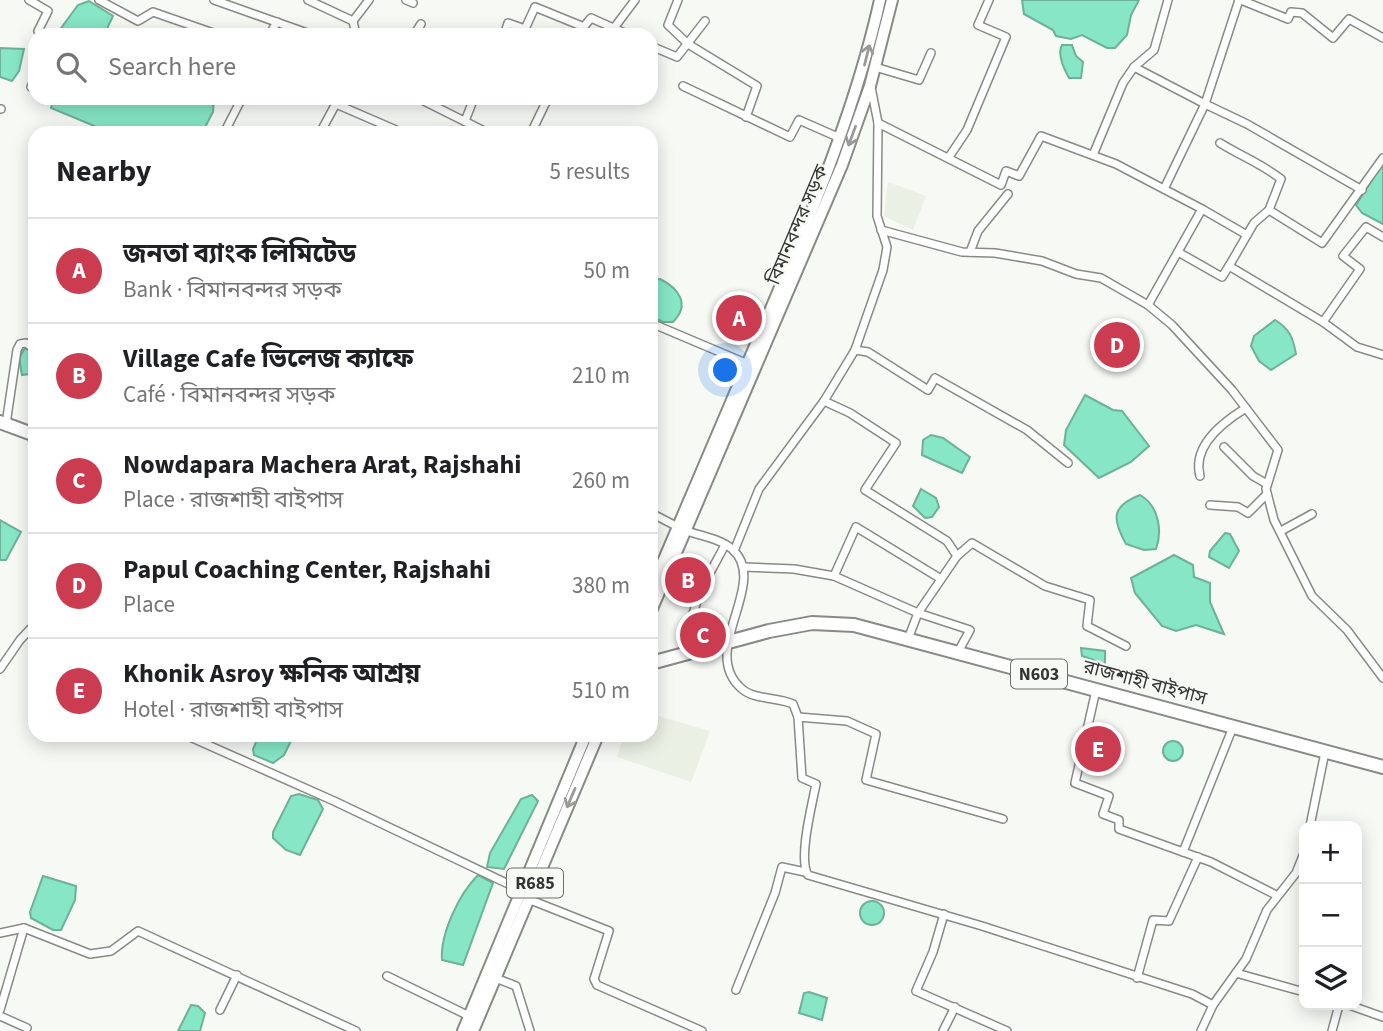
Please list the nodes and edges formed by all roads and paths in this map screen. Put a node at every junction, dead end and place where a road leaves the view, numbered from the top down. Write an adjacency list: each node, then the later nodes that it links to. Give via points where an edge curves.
1 (29, 0): 19 (street, via 48,11)
2 (100, 0): 20 (street, via 138,21 153,12)
3 (308, 0): 14 (street)
4 (369, 0): 14 (street)
5 (635, 0): 28 (street)
6 (678, 0): 30 (street, via 667,24)
7 (880, 0): 52 (main road, বিমানবন্দর সড়ক, one-way to 7)
8 (892, 0): 34 (main road, বিমানবন্দর সড়ক)
9 (989, 0): 55 (street, via 978,25 1006,37 967,130)
10 (1168, 0): 33 (street, via 1154,50)
11 (1240, 0): 13 (street); 37 (street)
12 (219, 1): 16 (street)
13 (1263, 4): 29 (street, via 1288,19 1291,12 1302,13 1333,38 1349,19)
14 (353, 21): 23 (street)
15 (705, 21): 30 (street)
16 (277, 22): 21 (street); 22 (street)
17 (421, 24): 24 (street)
18 (584, 27): 27 (street, via 535,7); 28 (street, via 591,18)
19 (40, 28)
20 (201, 28)
21 (273, 28)
22 (294, 28)
23 (354, 28)
24 (418, 28)
25 (507, 28): 26 (street, via 508,23)
26 (522, 28)
27 (525, 28)
28 (614, 28)
29 (1383, 38)
30 (688, 44): 31 (street, via 676,57); 44 (street, via 757,86)
31 (658, 49)
32 (931, 54): 34 (street, via 919,80)
33 (1134, 66): 37 (street); 54 (street, via 1113,103)
34 (875, 67): 36 (main road, বিমানবন্দর সড়ক)
35 (683, 86): 44 (street)
36 (870, 86): 46 (street); 87 (main road, বিমানবন্দর সড়ক, one-way to 87, via 842,165)
37 (1205, 104): 57 (street); 58 (street)
38 (238, 105): 47 (street)
39 (335, 105): 48 (street)
40 (345, 105): 49 (street)
41 (432, 105): 45 (street)
42 (471, 105): 45 (street)
43 (545, 105): 51 (street)
44 (746, 117): 52 (street, via 790,137 799,120)
45 (465, 121): 50 (street)
46 (878, 123): 55 (street); 62 (street, via 877,216)
47 (228, 126)
48 (324, 126)
49 (389, 126)
50 (475, 126)
51 (534, 126)
52 (840, 138): 74 (main road, বিমানবন্দর সড়ক)
53 (1220, 143): 61 (street, via 1249,162 1263,164 1281,179)
54 (1093, 155): 55 (street, via 1041,136 1019,176 1006,171 1001,185); 57 (street)
55 (949, 157)
56 (1383, 159): 58 (street)
57 (1164, 189): 60 (street)
58 (1362, 190): 61 (street, via 1322,243)
59 (1008, 194): 65 (street, via 978,231)
60 (1202, 209): 63 (street); 66 (street)
61 (1269, 211): 63 (street)
62 (881, 230): 65 (street); 72 (street, via 887,247 883,270)
63 (1247, 235): 67 (street)
64 (1383, 237): 69 (street, via 1366,227 1343,256 1360,270)
65 (970, 252): 68 (street, via 1042,261 1101,278)
66 (1178, 252): 67 (street, via 1222,277); 68 (street)
67 (1229, 266): 69 (street)
68 (1147, 305): 76 (street, via 1172,325)
69 (1323, 322): 73 (street, via 1357,347)
70 (658, 326): 74 (street)
71 (28, 345): 77 (street, via 20,344 17,350)
72 (855, 350): 75 (street); 80 (street, via 868,352 928,390 936,378 1027,430)
73 (1383, 355)
74 (748, 364): 87 (main road, বিমানবন্দর সড়ক)
75 (824, 401): 90 (street, via 760,489); 91 (street, via 896,443 865,490 947,541)
76 (1246, 408): 81 (street, via 1226,421 1204,446 1197,465); 82 (street, via 1278,450)
77 (3, 423): 78 (highway)
78 (28, 432)
79 (1223, 447): 82 (street)
80 (1068, 463)
81 (1200, 476)
82 (1267, 484): 83 (street)
83 (1267, 494): 84 (street, via 1248,513 1238,507); 88 (street)
84 (1210, 505)
85 (1312, 514): 88 (street)
86 (658, 517): 87 (street)
87 (682, 529): 89 (street); 93 (main road, বিমানবন্দর সড়ক); 96 (main road, বিমানবন্দর সড়ক)
88 (1281, 531): 107 (street, via 1312,596 1347,630)
89 (725, 545): 90 (street); 102 (street, via 691,617)
90 (734, 551): 92 (street)
91 (957, 556): 95 (street); 101 (street, via 972,543 1045,586 1090,600 1087,626)
92 (743, 567): 94 (street); 100 (street, via 744,585)
93 (658, 576)
94 (834, 576): 95 (street, via 856,527); 97 (street)
95 (941, 579): 97 (street)
96 (658, 592)
97 (918, 613): 99 (street); 103 (street, via 970,631)
98 (28, 631): 106 (street)
99 (908, 639): 100 (highway, রাজশাহী বাইপাস / N603, via 854,625 812,623); 103 (highway, রাজশাহী বাইপাস / N603)
100 (727, 643): 102 (highway, রাজশাহী বাইপাস / N603); 109 (street, via 733,679 744,691 793,704)
101 (1126, 646)
102 (691, 652): 104 (highway, N603); 105 (highway, N603)
103 (958, 652): 108 (highway, রাজশাহী বাইপাস / N603)
104 (658, 653)
105 (658, 661)
106 (0, 669)
107 (1383, 678)
108 (1096, 690): 110 (highway, রাজশাহী বাইপাস / N603); 118 (street, via 1075,783 1109,796 1103,814 1119,820 1119,829)
109 (798, 717): 116 (street, via 847,721 876,734 866,780); 121 (street, via 802,778 816,784)
110 (1233, 727): 114 (highway, রাজশাহী বাইপাস / N603); 118 (street)
111 (201, 742): 122 (street)
112 (583, 742): 122 (main road, R685)
113 (595, 742): 122 (main road, R685, one-way to 122)
114 (1325, 752): 115 (highway, রাজশাহী বাইপাস / N603); 117 (street)
115 (1383, 767)
116 (1003, 819)
117 (1311, 821)
118 (1183, 852): 119 (street)
119 (1198, 857): 123 (street); 131 (street, via 1168,921 1153,920)
120 (1299, 866): 123 (street)
121 (805, 872): 124 (street); 132 (street, via 782,867)
122 (524, 894): 130 (main road, R685); 148 (street, via 609,931 594,979 597,985)
123 (1276, 895): 127 (street)
124 (944, 914): 131 (street); 135 (street, via 916,991)
125 (24, 928): 126 (street); 128 (street, via 90,954 111,951 138,931); 136 (street)
126 (0, 933)
127 (1236, 973): 133 (street); 134 (street)
128 (237, 975): 137 (street); 144 (street)
129 (387, 976): 141 (street)
130 (491, 976): 141 (main road, R685); 146 (main road, R685); 147 (street, via 516,986)
131 (1137, 978): 134 (street)
132 (736, 990)
133 (1299, 991)
134 (1213, 1005): 151 (street)
135 (955, 1007): 149 (street); 150 (street)
136 (0, 1010)
137 (220, 1010)
138 (1338, 1010): 152 (street)
139 (1362, 1010): 142 (street)
140 (0, 1016): 143 (street)
141 (469, 1016): 145 (main road, R685)
142 (1383, 1017)
143 (27, 1028)
144 (356, 1031)
145 (463, 1031)
146 (473, 1031)
147 (530, 1031)
148 (702, 1031)
149 (943, 1031)
150 (1007, 1031)
151 (1201, 1031)
152 (1332, 1031)

